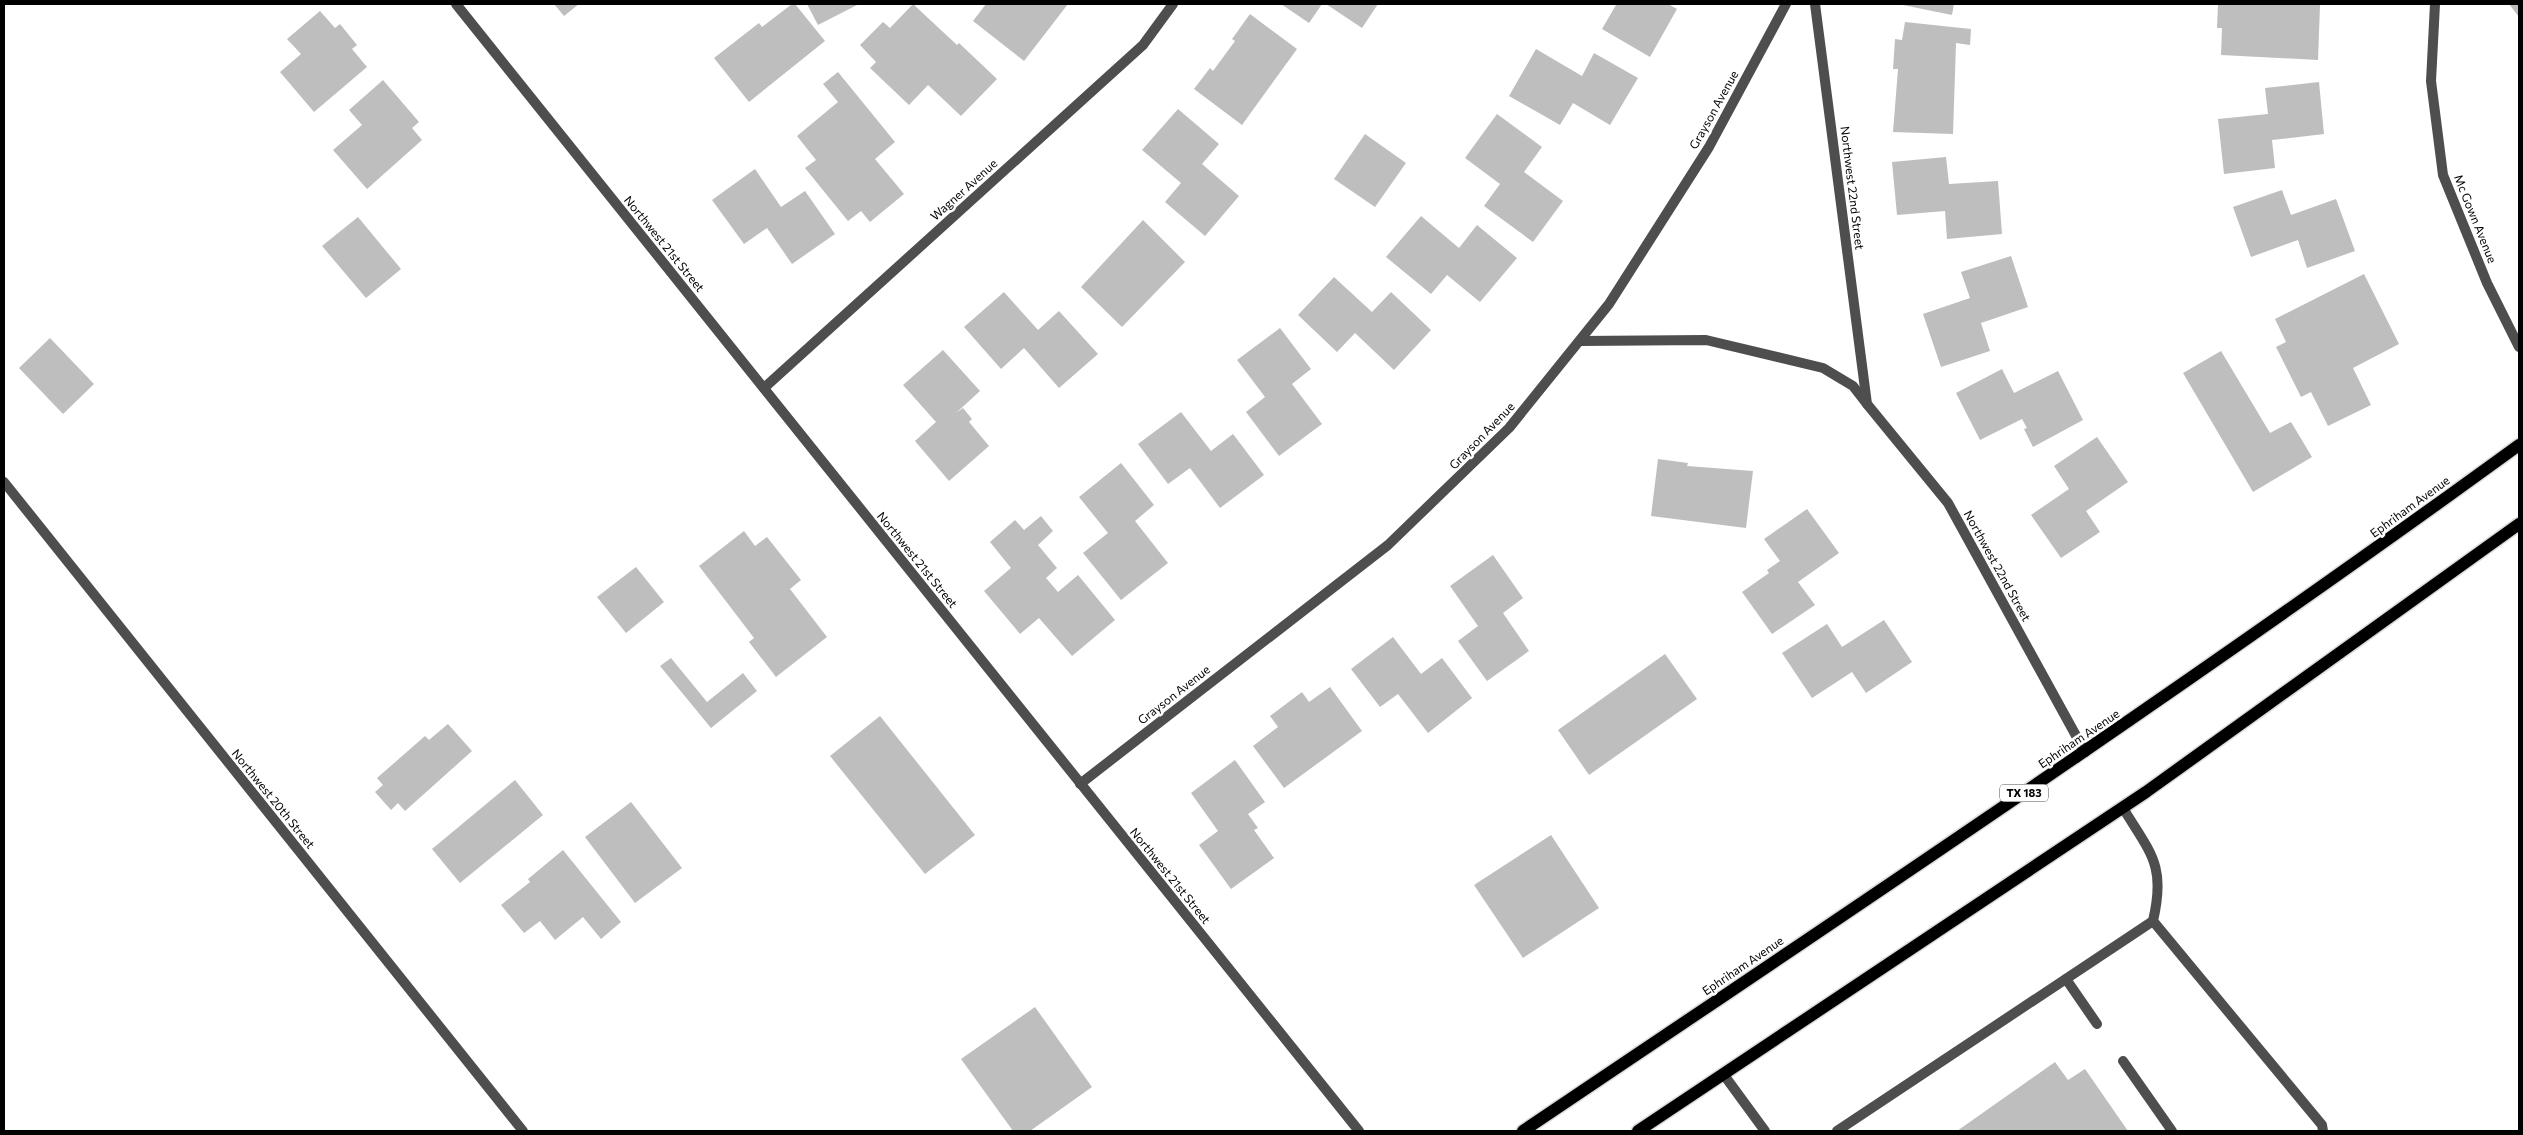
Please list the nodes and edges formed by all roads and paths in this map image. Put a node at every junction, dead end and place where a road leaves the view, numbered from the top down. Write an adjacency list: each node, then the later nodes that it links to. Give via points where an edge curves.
1 (456, 4): 8 (street, Northwest 21st Street)
2 (1173, 4): 8 (street, Wagner Avenue, via 1143,45)
3 (1786, 4): 6 (street, Grayson Avenue, via 1709,147 1609,304)
4 (1815, 4): 9 (street, Northwest 22nd Street)
5 (2436, 4): 7 (street, Mc Gown Avenue, via 2431,81 2443,175 2487,283)
6 (1580, 342): 9 (street, Northwest 22nd Street, via 1706,340 1823,368 1853,386); 14 (street, Grayson Avenue, via 1510,428 1388,545)
7 (2519, 347)
8 (764, 388): 14 (street, Northwest 21st Street)
9 (1867, 404): 13 (street, Northwest 22nd Street, via 1948,502)
10 (2519, 445): 13 (main road, Ephriham Avenue / TX 183)
11 (4, 482): 21 (street, Northwest 20th Street)
12 (2519, 524): 15 (main road)
13 (2085, 752): 23 (main road, Ephriham Avenue / TX 183)
14 (1080, 784): 22 (street, Northwest 21st Street)
15 (2123, 808): 16 (street, via 2156,863 2159,887); 20 (main road)
16 (2153, 921): 17 (street); 28 (street, via 2322,1125)
17 (2066, 979): 18 (street); 26 (street)
18 (2097, 1024)
19 (2122, 1061): 27 (street)
20 (1724, 1075): 24 (main road); 25 (street)
21 (523, 1131)
22 (1359, 1131)
23 (1523, 1131)
24 (1638, 1131)
25 (1765, 1131)
26 (1837, 1131)
27 (2172, 1131)
28 (2323, 1131)

